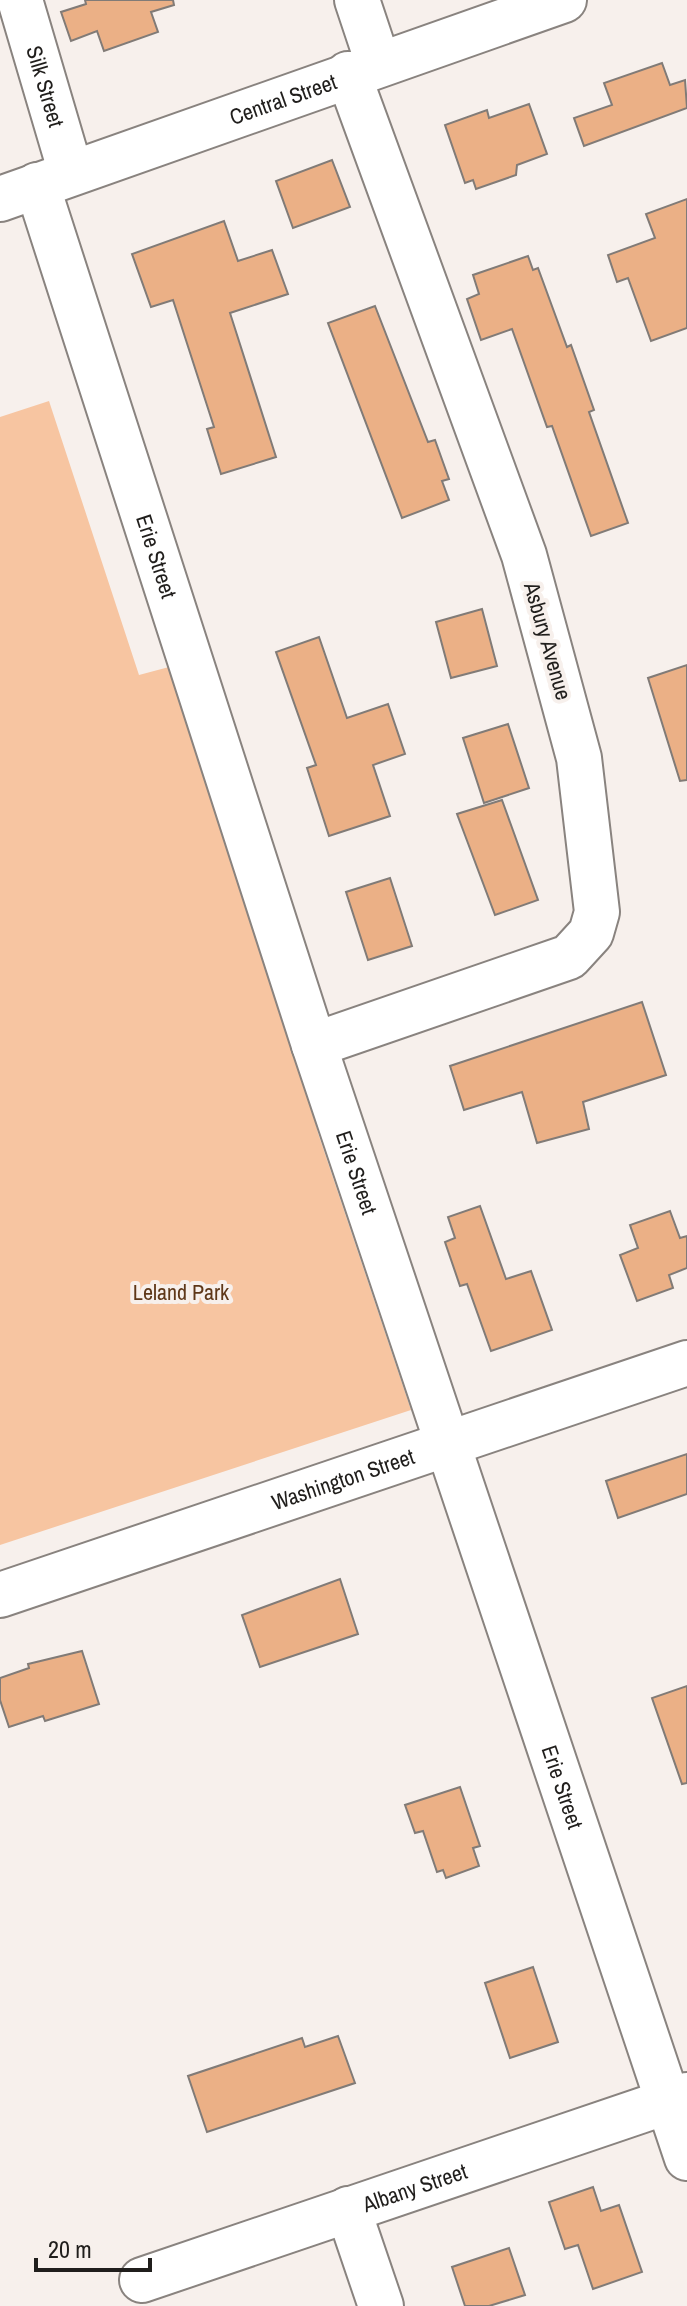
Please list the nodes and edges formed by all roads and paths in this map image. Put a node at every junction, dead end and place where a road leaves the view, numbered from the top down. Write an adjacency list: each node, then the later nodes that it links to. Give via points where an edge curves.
1 (20, 0): 5 (street, Silk Street)
2 (357, 0): 4 (street, Asbury Avenue)
3 (564, 0): 4 (street, Central Street)
4 (363, 69): 5 (street, Central Street); 6 (street, Asbury Avenue, via 524,555 579,758 597,912 591,933 569,957)
5 (36, 186): 6 (street, Erie Street)
6 (314, 1045): 8 (street, Erie Street)
7 (687, 1363): 8 (street, Washington Street)
8 (450, 1443): 9 (street, Washington Street); 10 (street, Erie Street)
9 (0, 1595)
10 (678, 2098): 11 (street, Erie Street); 12 (street, Albany Street)
11 (687, 2158)
12 (348, 2209): 13 (street, Albany Street); 14 (street)
13 (142, 2280)
14 (381, 2306)

